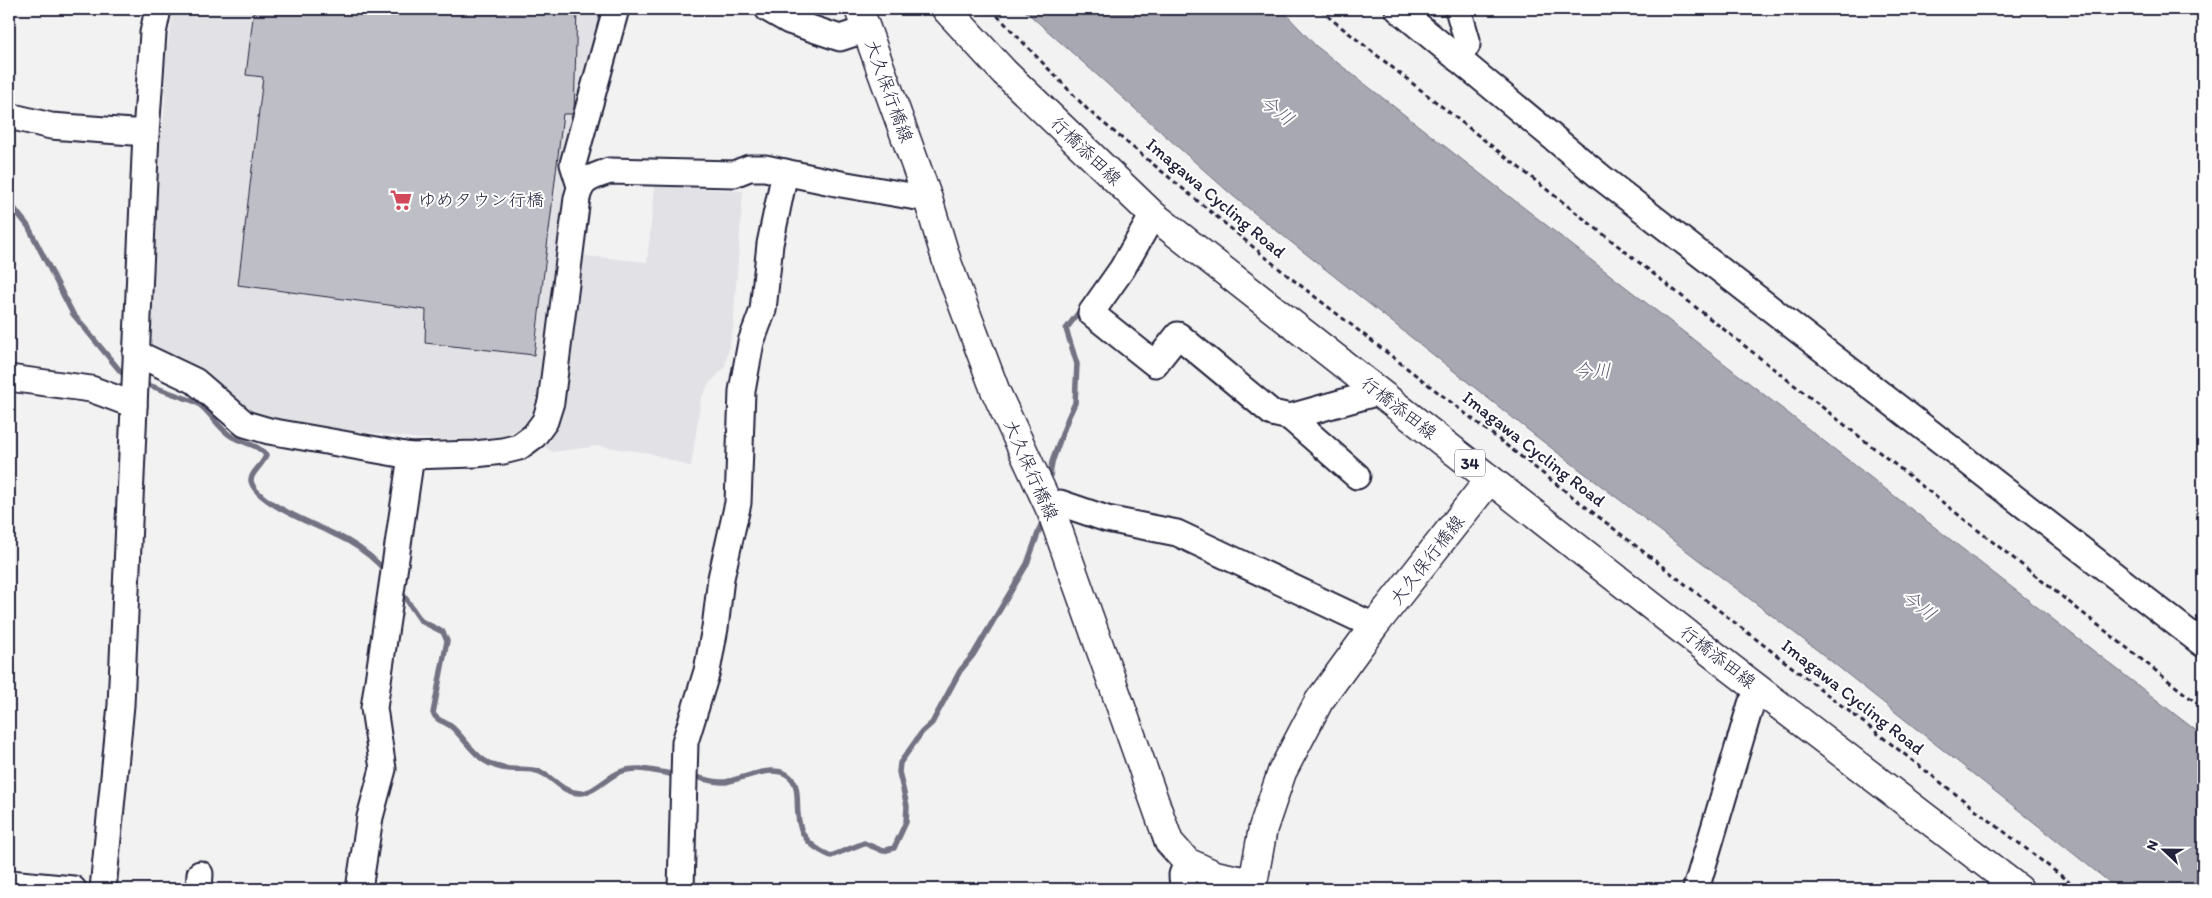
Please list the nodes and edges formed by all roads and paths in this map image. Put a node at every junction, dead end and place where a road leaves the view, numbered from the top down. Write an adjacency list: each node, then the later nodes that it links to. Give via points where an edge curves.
1 (158, 9): 12 (street)
2 (616, 9): 14 (street, via 573,164)
3 (946, 9): 16 (main road, 行橋添田線 / 34, via 1004,72)
4 (991, 9): 40 (path, Imagawa Cycling Road, via 1089,111 1287,275)
5 (1321, 9): 29 (path)
6 (1398, 9): 10 (street)
7 (1458, 9): 10 (street, via 1467,45)
8 (775, 11): 9 (street, via 789,21 840,38)
9 (863, 19): 15 (main road, 大久保行橋線)
10 (1458, 59): 27 (street, via 1602,178)
11 (9, 116): 12 (street, via 51,126)
12 (146, 133): 17 (street)
13 (785, 172): 14 (street, via 765,168 749,168 734,174 609,171); 15 (street); 36 (street, via 770,244 763,310 751,342 742,391 738,503 721,578 707,671 685,742)
14 (580, 186): 22 (street, via 551,402 545,421 534,436 503,451)
15 (928, 199): 25 (main road, 大久保行橋線, via 948,266 995,390)
16 (1152, 215): 19 (main road, 行橋添田線 / 34); 21 (street, via 1122,270 1091,312 1155,364 1178,335 1272,413)
17 (136, 353): 20 (street); 22 (street, via 195,381 245,424)
18 (9, 378): 20 (street, via 91,389)
19 (1379, 392): 21 (street); 24 (main road, 行橋添田線 / 34)
20 (134, 404): 34 (street, via 121,705)
21 (1290, 417): 23 (street)
22 (412, 456): 35 (street, via 374,708 382,770 370,817)
23 (1357, 476)
24 (1490, 479): 26 (main road, 大久保行橋線); 28 (main road, 行橋添田線 / 34)
25 (1052, 513): 26 (street, via 1060,503 1107,519 1178,533); 30 (main road, 大久保行橋線, via 1169,842)
26 (1374, 626): 32 (main road, 大久保行橋線, via 1319,701 1290,757 1263,828)
27 (2203, 644)
28 (1760, 690): 38 (street, via 1751,704); 39 (main road, 行橋添田線 / 34)
29 (2203, 708)
30 (1187, 862): 32 (main road, 大久保行橋線); 37 (street, via 1182,875)
31 (9, 883): 33 (street)
32 (1252, 886)
33 (73, 889)
34 (103, 889)
35 (359, 889)
36 (681, 889)
37 (1183, 889)
38 (1696, 889)
39 (2018, 889)
40 (2078, 889)

